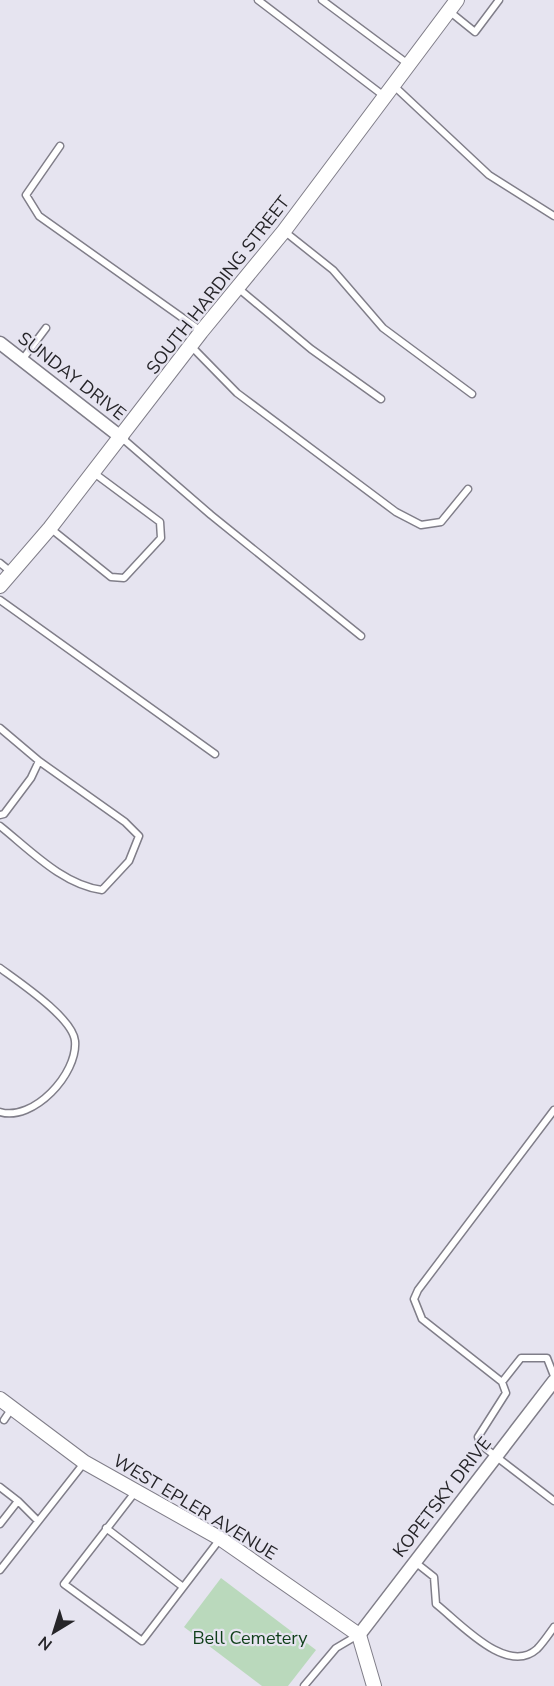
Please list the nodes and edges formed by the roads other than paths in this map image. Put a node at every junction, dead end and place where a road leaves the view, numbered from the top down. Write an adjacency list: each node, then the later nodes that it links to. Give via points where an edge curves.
1 (258, 0): 6 (lane)
2 (322, 0): 5 (lane)
3 (499, 0): 4 (lane, via 475,32)
4 (453, 5): 5 (street, SOUTH HARDING STREET)
5 (409, 64): 6 (street, SOUTH HARDING STREET)
6 (389, 91): 8 (lane, via 489,175); 9 (street, SOUTH HARDING STREET)
7 (60, 146): 12 (lane, via 26,195 39,216)
8 (554, 216)
9 (284, 231): 10 (street, SOUTH HARDING STREET); 16 (lane, via 333,270 382,328)
10 (237, 288): 12 (street, SOUTH HARDING STREET); 17 (lane, via 311,349)
11 (46, 328): 15 (lane)
12 (201, 332): 14 (street, SOUTH HARDING STREET)
13 (0, 343): 15 (street, SUNDAY DRIVE)
14 (191, 345): 18 (street, SOUTH HARDING STREET); 20 (lane, via 237,393 396,512 422,525 441,522)
15 (22, 360): 18 (street, SUNDAY DRIVE)
16 (472, 394)
17 (381, 399)
18 (122, 438): 19 (street, SOUTH HARDING STREET); 25 (lane)
19 (94, 473): 21 (street, SOUTH HARDING STREET); 21 (lane, via 160,522 161,538 124,578 111,577)
20 (468, 489)
21 (50, 528): 22 (street, SOUTH HARDING STREET)
22 (6, 567): 23 (street, SOUTH HARDING STREET)
23 (0, 586)
24 (0, 600): 27 (lane)
25 (361, 636)
26 (0, 728): 28 (lane)
27 (215, 754)
28 (39, 760): 29 (lane, via 31,778); 30 (lane, via 139,836 129,861 102,890 86,888)
29 (0, 815)
30 (0, 826)
31 (0, 969): 33 (lane, via 57,1014 75,1041 71,1064 54,1089 30,1108 9,1114)
32 (554, 1110): 35 (lane, via 414,1299 422,1319)
33 (0, 1112)
34 (554, 1376): 35 (lane, via 547,1358 534,1356 521,1358)
35 (502, 1382): 38 (lane, via 506,1393 478,1437)
36 (554, 1382): 38 (street, KOPETSKY DRIVE)
37 (0, 1399): 39 (street, WEST EPLER AVENUE, via 8,1414)
38 (495, 1457): 43 (lane); 48 (street, KOPETSKY DRIVE)
39 (84, 1462): 41 (street, WEST EPLER AVENUE); 44 (lane)
40 (0, 1487): 42 (lane)
41 (136, 1491): 46 (lane); 47 (street, WEST EPLER AVENUE)
42 (18, 1502): 44 (lane); 45 (lane)
43 (554, 1502)
44 (38, 1521): 49 (lane)
45 (0, 1524)
46 (106, 1528): 50 (lane); 50 (lane, via 64,1584 142,1641)
47 (221, 1539): 50 (lane); 52 (street, WEST EPLER AVENUE)
48 (415, 1562): 51 (lane, via 434,1577 436,1604 505,1657 522,1658 537,1650); 52 (street, KOPETSKY DRIVE)
49 (0, 1570)
50 (183, 1587)
51 (554, 1627)
52 (359, 1635): 53 (lane, via 336,1648); 54 (street)
53 (304, 1686)
54 (374, 1686)

